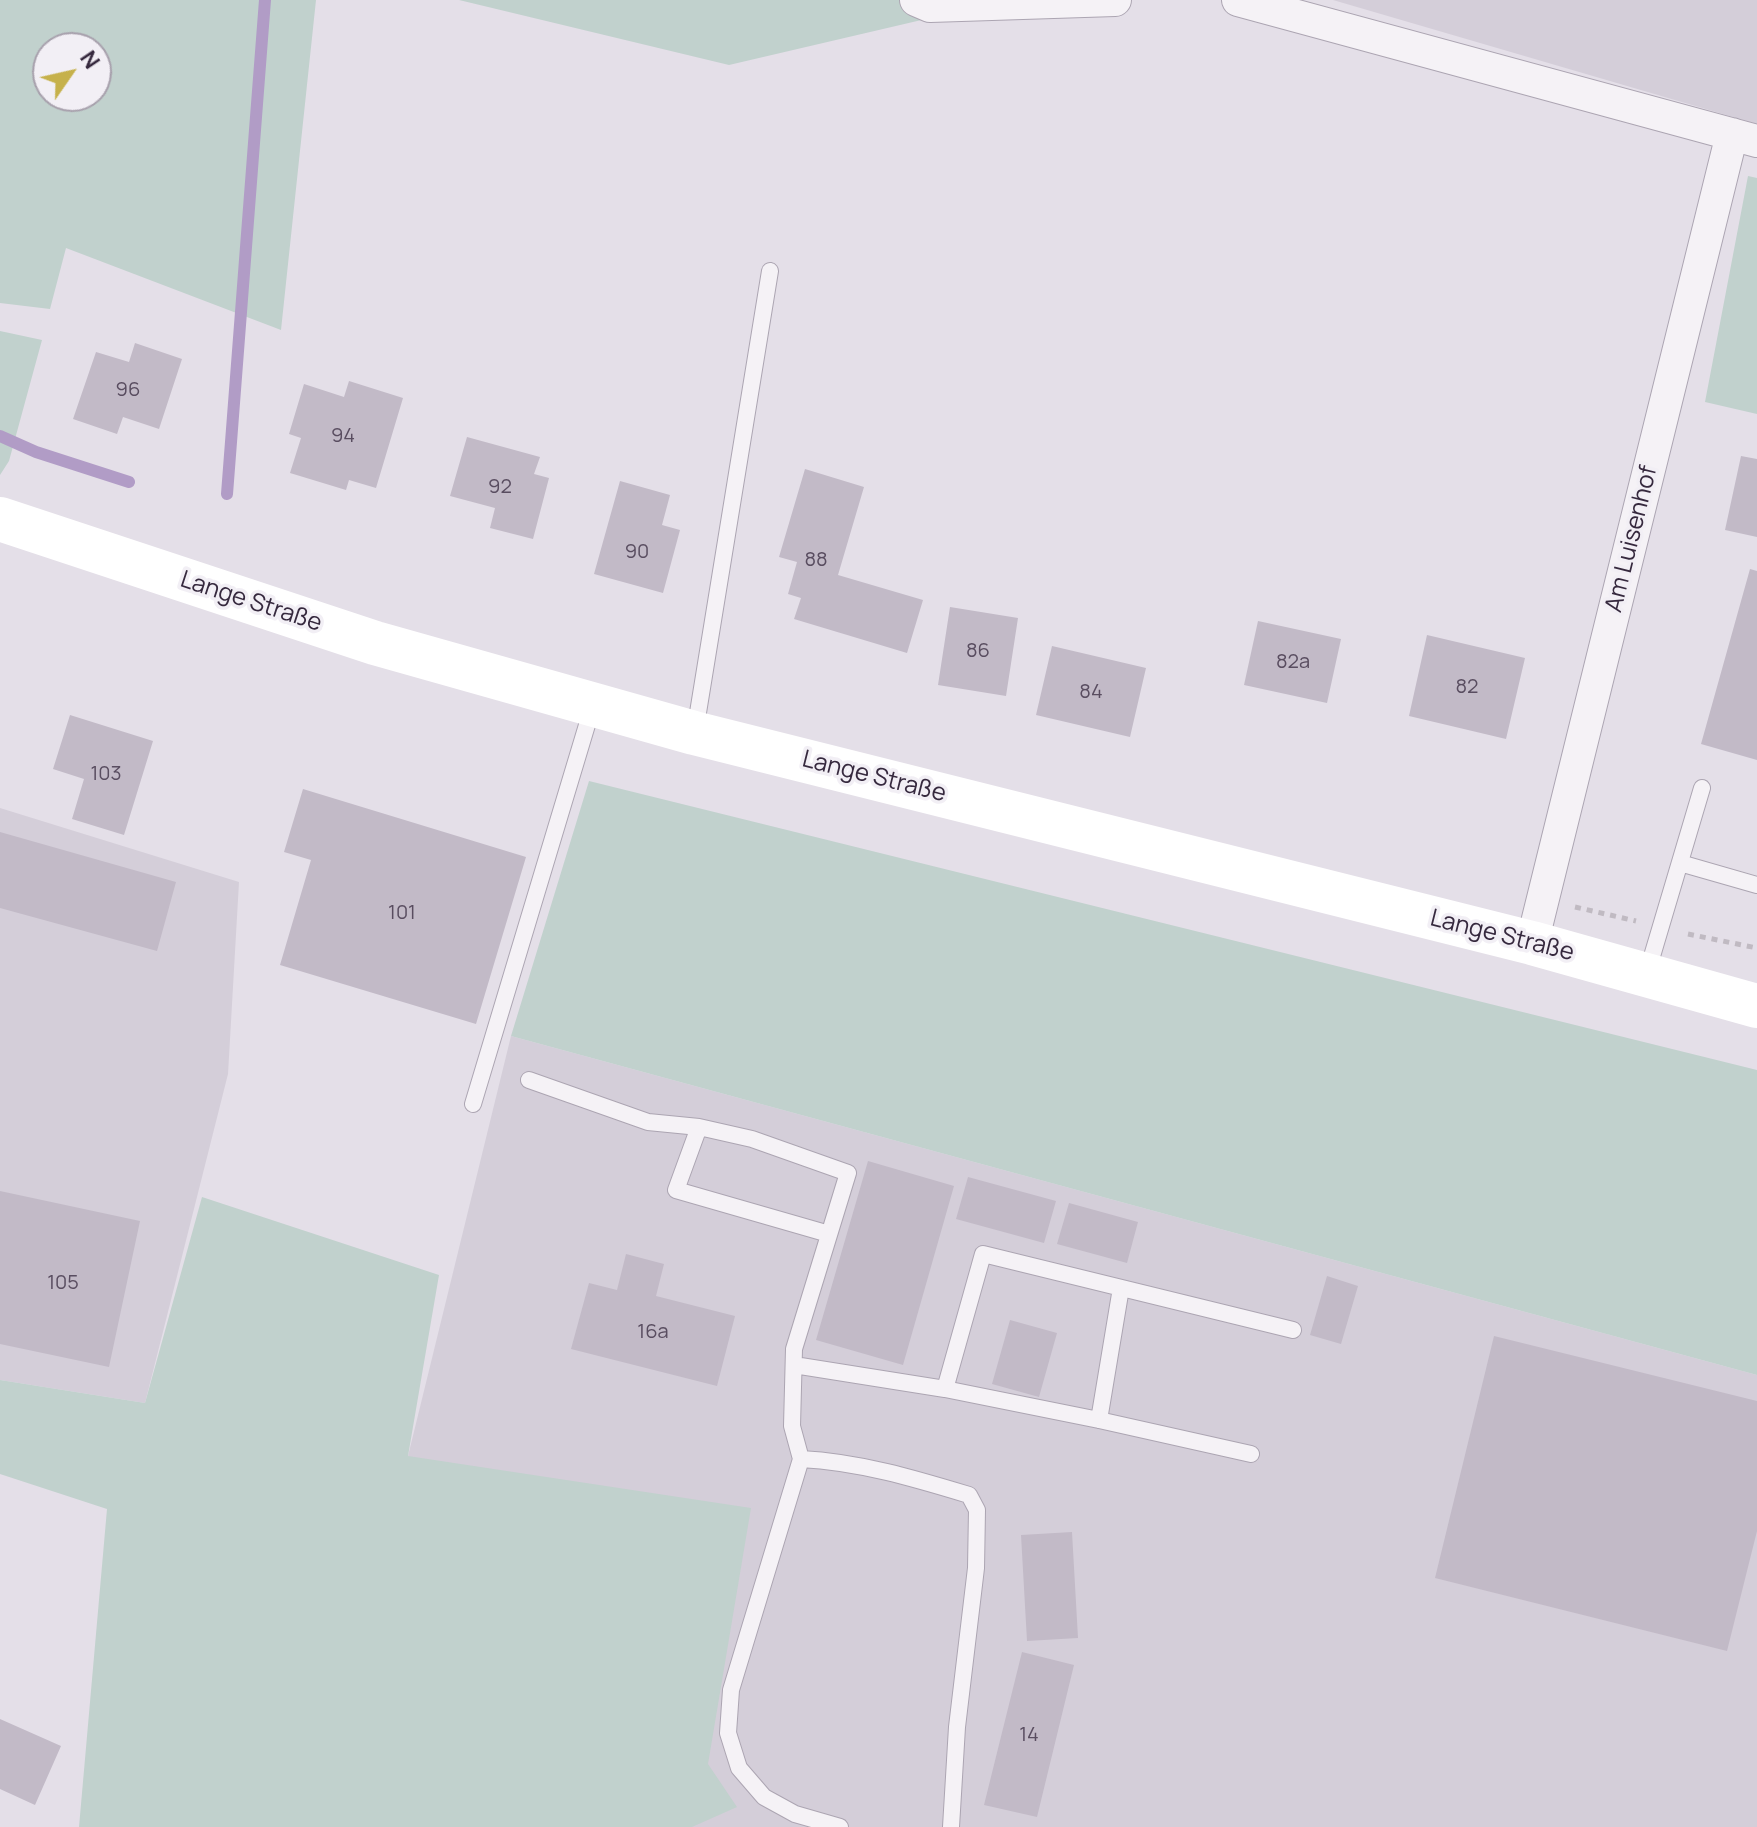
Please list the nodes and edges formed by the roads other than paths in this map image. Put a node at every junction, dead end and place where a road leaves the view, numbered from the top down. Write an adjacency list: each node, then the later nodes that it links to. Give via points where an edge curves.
1 (916, 0): 2 (street, via 930,6)
2 (1115, 0)
3 (1238, 0): 4 (street, Am Luisenhof)
4 (1744, 138): 12 (street, Am Luisenhof)
5 (770, 271): 8 (lane)
6 (0, 519): 7 (street, Lange Straße, via 375,643)
7 (593, 703): 8 (street, Lange Straße); 16 (lane)
8 (694, 733): 12 (street, Lange Straße)
9 (1702, 788): 10 (lane)
10 (1680, 863): 11 (lane); 13 (lane)
11 (1757, 885)
12 (1532, 943): 13 (street, Lange Straße)
13 (1646, 975): 14 (street, Lange Straße)
14 (1757, 1006)
15 (529, 1080): 17 (lane, via 648,1122)
16 (473, 1104)
17 (699, 1127): 18 (lane, via 752,1139 848,1173); 18 (lane, via 676,1190)
18 (829, 1234): 21 (lane, via 794,1349)
19 (1121, 1288): 20 (lane); 22 (lane, via 983,1254); 23 (lane)
20 (1293, 1330)
21 (794, 1365): 22 (lane); 25 (lane, via 792,1426)
22 (945, 1389): 23 (lane)
23 (1099, 1420): 24 (lane)
24 (1251, 1454)
25 (801, 1459): 26 (lane, via 731,1690 728,1733 739,1768 764,1797 795,1814); 27 (lane, via 897,1473 969,1495 977,1510)
26 (840, 1827)
27 (951, 1827)

